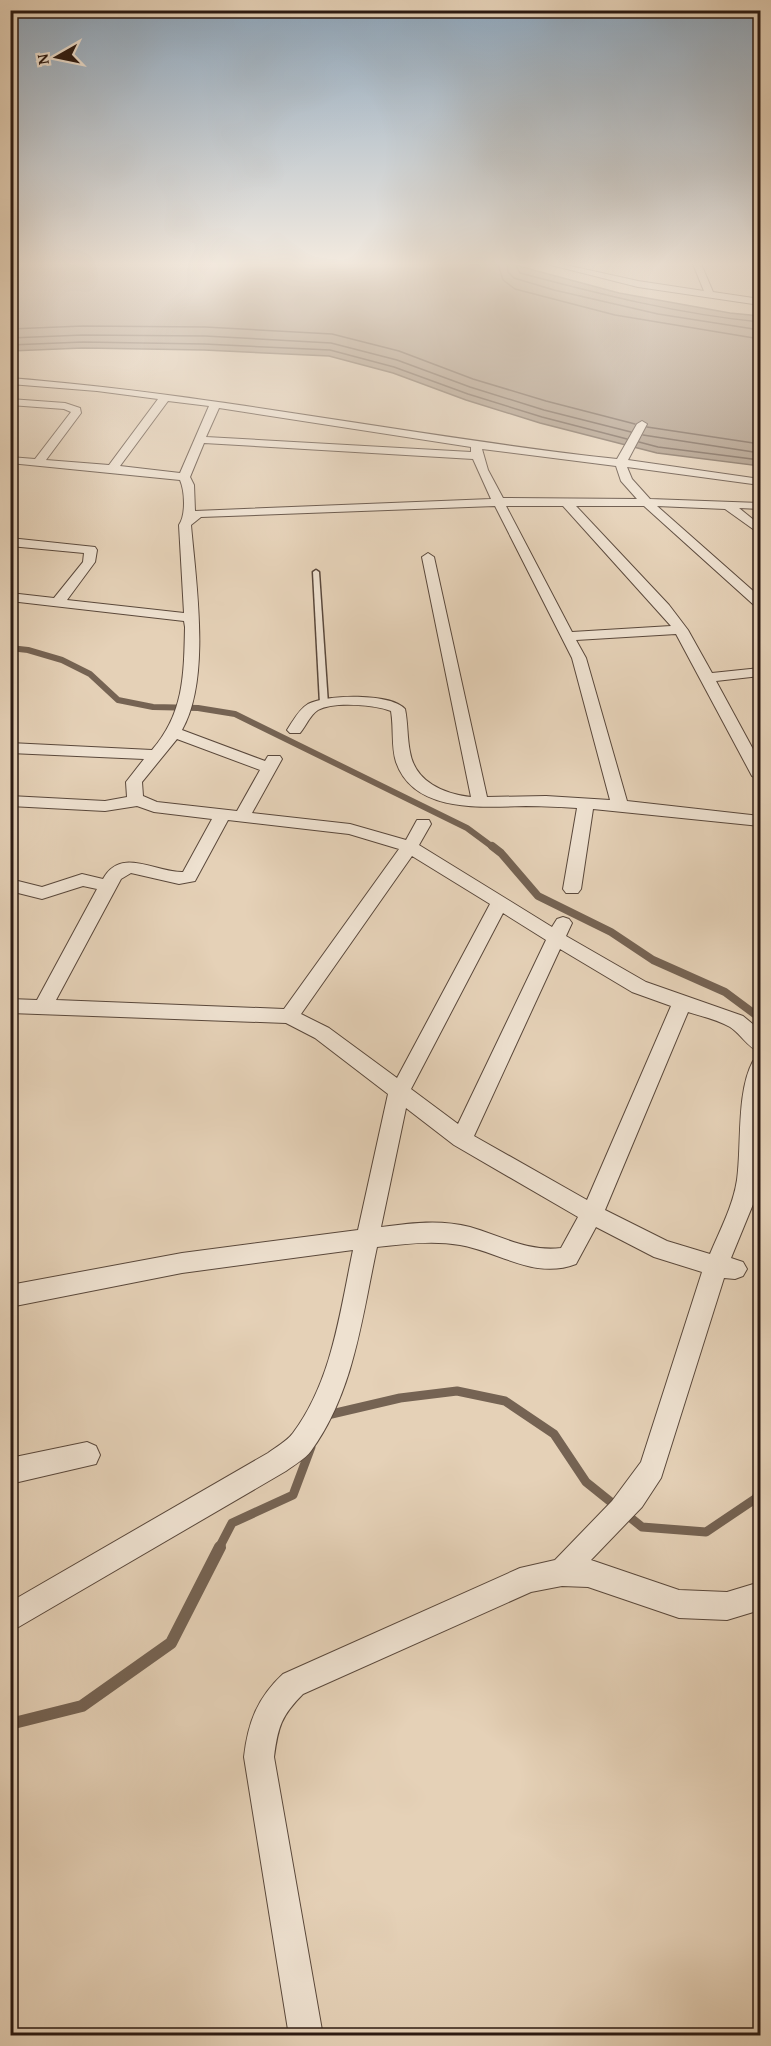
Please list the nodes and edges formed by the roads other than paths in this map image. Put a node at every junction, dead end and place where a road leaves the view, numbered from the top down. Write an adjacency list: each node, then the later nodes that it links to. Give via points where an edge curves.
1 (10, 381): 2 (street)
2 (165, 398): 4 (street); 11 (street, via 146,426 126,445)
3 (10, 402): 9 (street, via 76,410)
4 (215, 404): 6 (street); 7 (street)
5 (642, 424): 10 (street)
6 (201, 440): 7 (street); 12 (street)
7 (476, 450): 10 (street); 14 (street)
8 (10, 460): 9 (street)
9 (38, 463): 11 (street)
10 (622, 463): 13 (street); 16 (street, via 623,476)
11 (112, 469): 12 (street)
12 (184, 477): 19 (street, via 188,485)
13 (760, 482)
14 (499, 502): 15 (street); 19 (street, via 213,513); 29 (street)
15 (566, 502): 16 (street); 28 (street)
16 (647, 502): 17 (street); 26 (street)
17 (717, 504): 18 (street); 20 (street, via 736,511)
18 (760, 506)
19 (189, 519): 27 (street, via 185,525)
20 (760, 530)
21 (10, 542): 25 (street, via 91,550 89,562)
22 (428, 557): 40 (street)
23 (316, 572): 32 (lane)
24 (10, 597): 25 (street)
25 (58, 602): 27 (street)
26 (760, 603)
27 (190, 618): 33 (street, via 192,645 187,694)
28 (681, 630): 29 (street); 31 (street)
29 (568, 636): 42 (street, via 588,687)
30 (760, 672): 31 (street)
31 (708, 678): 37 (street)
32 (324, 704): 34 (street, via 312,708); 40 (street, via 375,702 398,709 400,747 407,770 443,800)
33 (176, 727): 36 (street); 44 (street, via 272,763)
34 (295, 730)
35 (10, 748): 36 (street)
36 (154, 755): 39 (street, via 134,782 132,793)
37 (760, 776)
38 (10, 801): 39 (street, via 105,806)
39 (137, 801): 43 (street)
40 (480, 802): 41 (street)
41 (586, 804): 42 (street); 50 (street)
42 (620, 806): 45 (street)
43 (222, 816): 44 (street); 49 (street, via 189,877 169,878 128,867 120,870)
44 (242, 818): 47 (street, via 350,829)
45 (760, 821)
46 (423, 824): 47 (street)
47 (410, 847): 51 (street); 56 (street)
48 (10, 885): 49 (street, via 42,893 82,880)
49 (108, 886): 55 (street)
50 (572, 889)
51 (500, 902): 52 (street); 59 (street)
52 (559, 931): 53 (street, via 639,987); 60 (street)
53 (682, 1003): 57 (street, via 736,1021); 61 (street)
54 (10, 1006): 55 (street)
55 (43, 1007): 56 (street)
56 (289, 1016): 59 (street, via 322,1033)
57 (760, 1044)
58 (760, 1067): 63 (street, via 745,1197)
59 (399, 1093): 60 (street); 62 (street)
60 (462, 1139): 61 (street)
61 (592, 1214): 62 (street, via 568,1257 549,1261 445,1232); 63 (street, via 662,1250)
62 (368, 1239): 64 (street, via 182,1263); 69 (street, via 343,1351 328,1398 301,1444)
63 (725, 1268): 67 (street, via 652,1469 640,1492)
64 (10, 1296)
65 (87, 1455): 66 (street)
66 (10, 1471)
67 (562, 1572): 68 (street, via 588,1573 679,1604 727,1606); 70 (street, via 530,1578 293,1684 274,1701 262,1725 259,1757)
68 (760, 1596)
69 (10, 1618)
70 (306, 2036)

